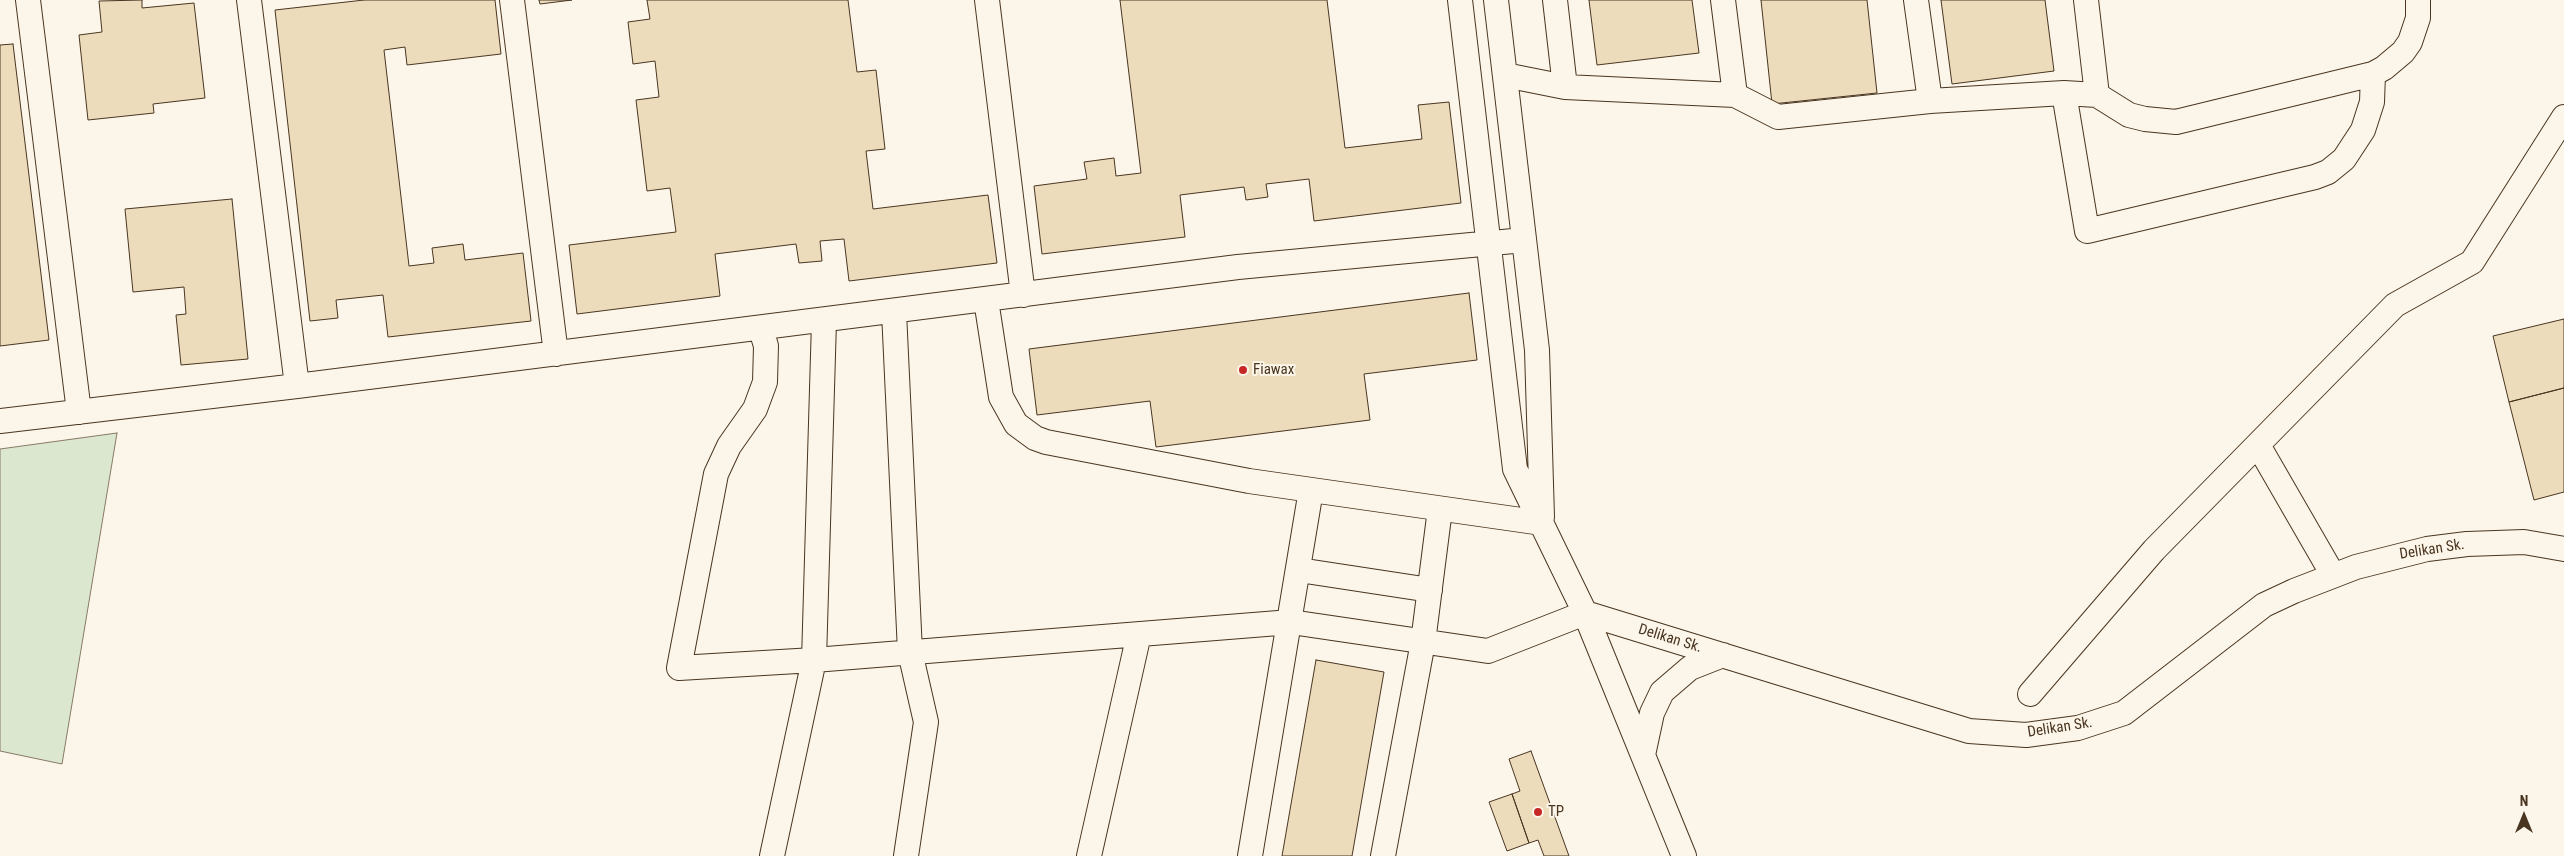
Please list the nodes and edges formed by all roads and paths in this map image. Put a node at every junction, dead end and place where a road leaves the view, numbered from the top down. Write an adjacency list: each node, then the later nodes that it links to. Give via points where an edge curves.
1 (28, 0): 29 (street)
2 (249, 0): 28 (street)
3 (512, 0): 27 (street)
4 (987, 0): 22 (street)
5 (1460, 0): 21 (street)
6 (1496, 0): 12 (street)
7 (1555, 0): 14 (street)
8 (1723, 0): 16 (street)
9 (1916, 0): 18 (street)
10 (2086, 0): 17 (street)
11 (2418, 0): 13 (street, via 2418,18 2410,42 2394,61)
12 (1505, 74): 14 (street); 20 (street)
13 (2372, 74): 15 (street, via 2372,102 2363,130 2344,159 2328,172 2087,231); 17 (street, via 2176,122 2130,115)
14 (1565, 87): 16 (street)
15 (2064, 93): 17 (street); 18 (street)
16 (1735, 95): 18 (street, via 1778,118)
17 (2098, 95)
18 (1930, 101)
19 (2564, 116): 31 (street, via 2472,262 2395,304)
20 (1524, 240): 21 (street); 34 (street, via 1537,350)
21 (1489, 243): 22 (street, via 1238,268); 34 (street, via 1515,469)
22 (1023, 295): 23 (street)
23 (986, 300): 24 (street); 32 (street, via 1001,397 1013,420 1035,438 1230,478)
24 (894, 312): 25 (street); 43 (street)
25 (824, 321): 26 (street); 45 (street)
26 (761, 329): 27 (street); 45 (street, via 767,355 766,382 756,410 729,446 716,474 679,668)
27 (556, 354): 28 (street)
28 (297, 386): 29 (street)
29 (79, 412): 30 (street)
30 (0, 421)
31 (2258, 445): 37 (street); 46 (street, via 2154,550)
32 (1312, 490): 33 (street); 36 (street)
33 (1440, 508): 34 (street); 38 (street)
34 (1542, 523): 39 (street)
35 (2564, 549): 37 (street, Delikan Sk., via 2524,542 2467,544 2388,558)
36 (1299, 570): 38 (street); 40 (street)
37 (2334, 575): 44 (street, Delikan Sk., via 2264,605 2124,712 2094,724 2054,733 1997,735 1969,731)
38 (1430, 590): 42 (street)
39 (1585, 613): 42 (street, via 1488,651); 44 (street, Delikan Sk.); 47 (street)
40 (1291, 622): 41 (street); 42 (street); 51 (street)
41 (1139, 634): 43 (street); 50 (street)
42 (1424, 642): 52 (street)
43 (910, 652): 45 (street); 49 (street, via 926,722)
44 (1723, 655): 47 (street, via 1690,668 1662,692 1652,713)
45 (814, 660): 48 (street)
46 (2030, 694)
47 (1644, 755): 53 (street)
48 (772, 856)
49 (906, 856)
50 (1089, 856)
51 (1250, 856)
52 (1383, 856)
53 (1684, 856)

